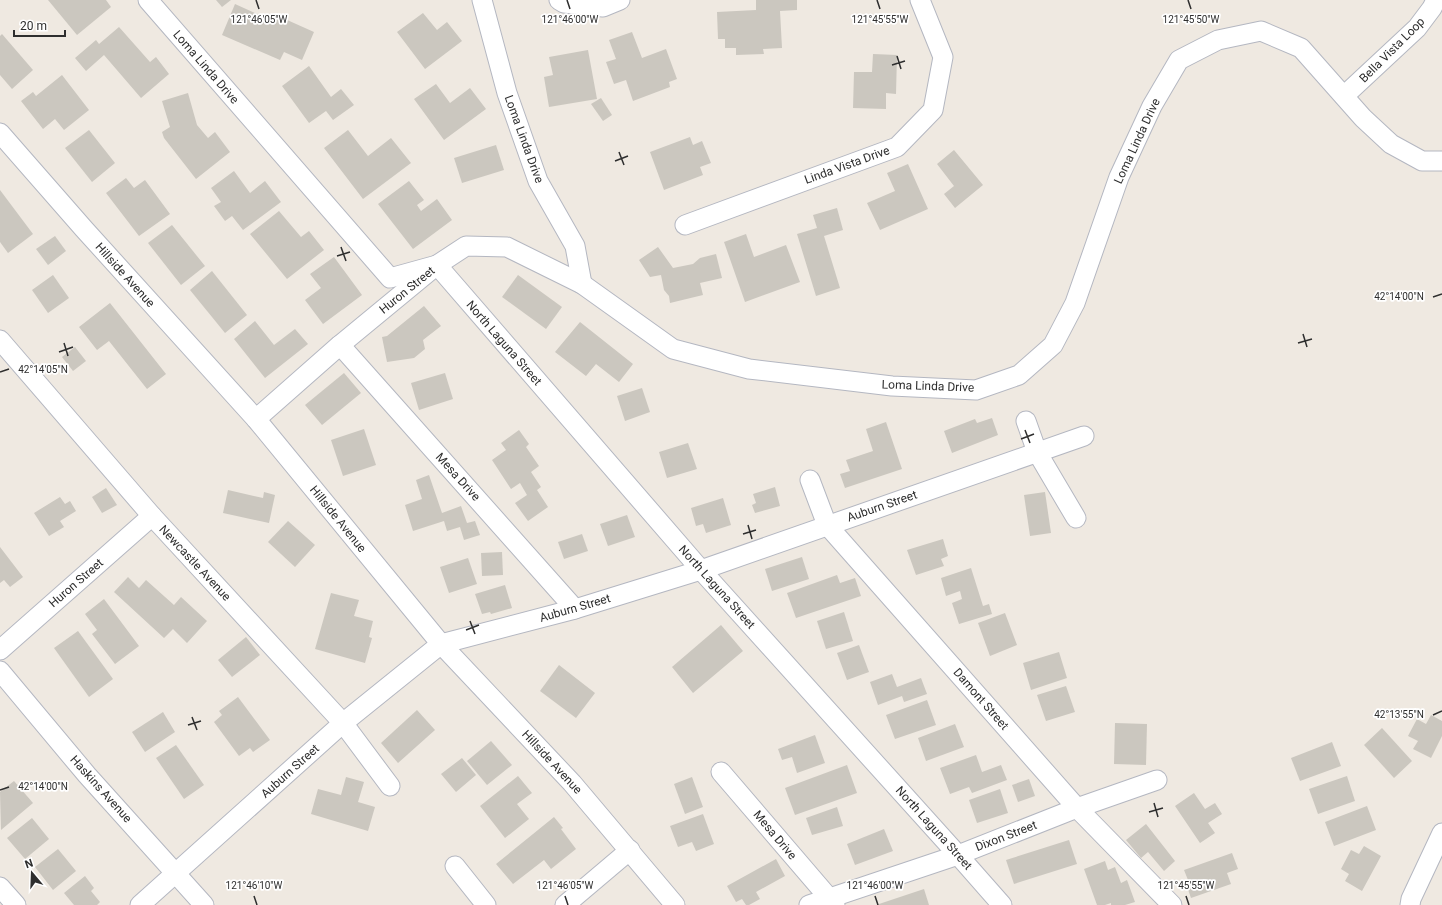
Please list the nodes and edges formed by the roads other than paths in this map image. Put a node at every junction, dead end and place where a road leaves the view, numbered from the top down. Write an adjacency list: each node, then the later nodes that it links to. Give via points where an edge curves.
1 (148, 0): 11 (street, Loma Linda Drive, via 390,278)
2 (482, 0): 12 (street, Loma Linda Drive, via 507,93 538,181 575,246)
3 (559, 0): 4 (street, via 564,3 603,7)
4 (620, 0)
5 (920, 0): 10 (street, Linda Vista Drive, via 943,57 933,110 897,147)
6 (1436, 0): 7 (street, Bella Vista Loop, via 1417,28)
7 (1344, 96): 9 (street, Loma Linda Drive, via 1391,144 1422,161); 12 (street, Loma Linda Drive, via 1301,48 1261,31 1218,40 1179,60 1152,106 1119,177 1075,303 1053,345 1018,375 976,390 892,386 749,369 673,350)
8 (0, 133): 15 (street, Hillside Avenue)
9 (1442, 161)
10 (685, 225)
11 (437, 265): 12 (street, Huron Street, via 466,246 507,246); 14 (street, Huron Street); 23 (street, North Laguna Street)
12 (582, 284)
13 (0, 340): 20 (street, Newcastle Avenue)
14 (340, 345): 15 (street, Huron Street); 24 (street, Mesa Drive)
15 (256, 419): 25 (street, Hillside Avenue)
16 (1026, 421): 18 (street)
17 (1084, 436): 18 (street, Auburn Street)
18 (1037, 452): 21 (street); 22 (street, Auburn Street)
19 (810, 480): 22 (street, Damont Street)
20 (152, 516): 26 (street, Huron Street); 28 (street, Newcastle Avenue)
21 (1076, 518)
22 (827, 525): 23 (street, Auburn Street); 32 (street, Damont Street)
23 (700, 570): 24 (street, Auburn Street); 35 (street, North Laguna Street)
24 (575, 609): 25 (street, Auburn Street)
25 (441, 644): 28 (street, Auburn Street); 34 (street, Hillside Avenue, via 572,783)
26 (0, 650)
27 (0, 671): 37 (street, Haskins Avenue, via 87,775)
28 (343, 723): 31 (street, Newcastle Avenue); 37 (street, Auburn Street)
29 (721, 772): 39 (street, Mesa Drive)
30 (1157, 780): 32 (street, Dixon Street)
31 (390, 786)
32 (1077, 808): 35 (street, Dixon Street); 48 (street, Damont Street)
33 (1442, 833): 49 (street)
34 (630, 850): 44 (street); 45 (street, Hillside Avenue)
35 (958, 855): 39 (street, Dixon Street); 47 (street, North Laguna Street)
36 (455, 866): 43 (street)
37 (176, 873): 41 (street, Auburn Street); 42 (street, Haskins Avenue)
38 (0, 887): 40 (street)
39 (832, 902): 46 (street, Dixon Street)
40 (16, 905)
41 (140, 905)
42 (204, 905)
43 (486, 905)
44 (565, 905)
45 (675, 905)
46 (809, 905)
47 (1002, 905)
48 (1172, 905)
49 (1410, 905)

